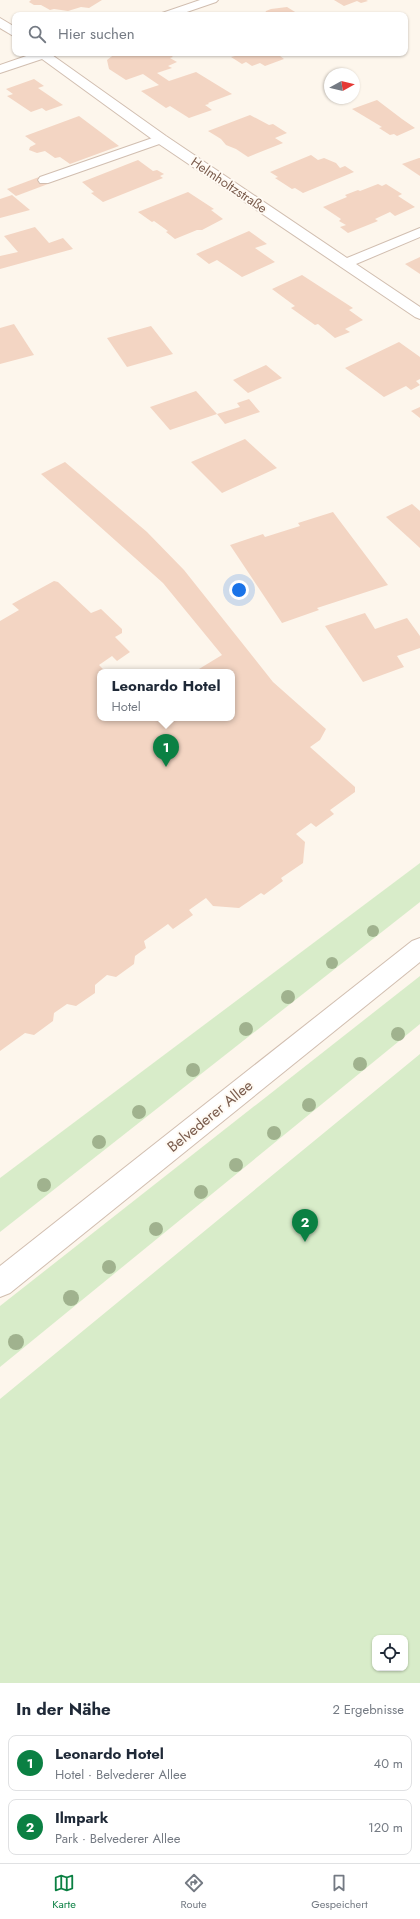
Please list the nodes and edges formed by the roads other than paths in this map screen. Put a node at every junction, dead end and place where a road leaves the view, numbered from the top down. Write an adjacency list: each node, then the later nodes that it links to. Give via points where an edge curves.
1 (212, 0): 2 (street)
2 (175, 12)
3 (0, 22): 4 (street)
4 (12, 31)
5 (38, 56): 7 (street)
6 (47, 56): 8 (street, Helmholtzstraße)
7 (0, 69)
8 (161, 139): 9 (lane); 11 (street, Helmholtzstraße)
9 (44, 180)
10 (420, 232): 11 (street)
11 (347, 263): 12 (street, Helmholtzstraße)
12 (420, 314)
13 (420, 948): 14 (street, Belvederer Allee)
14 (0, 1283)

